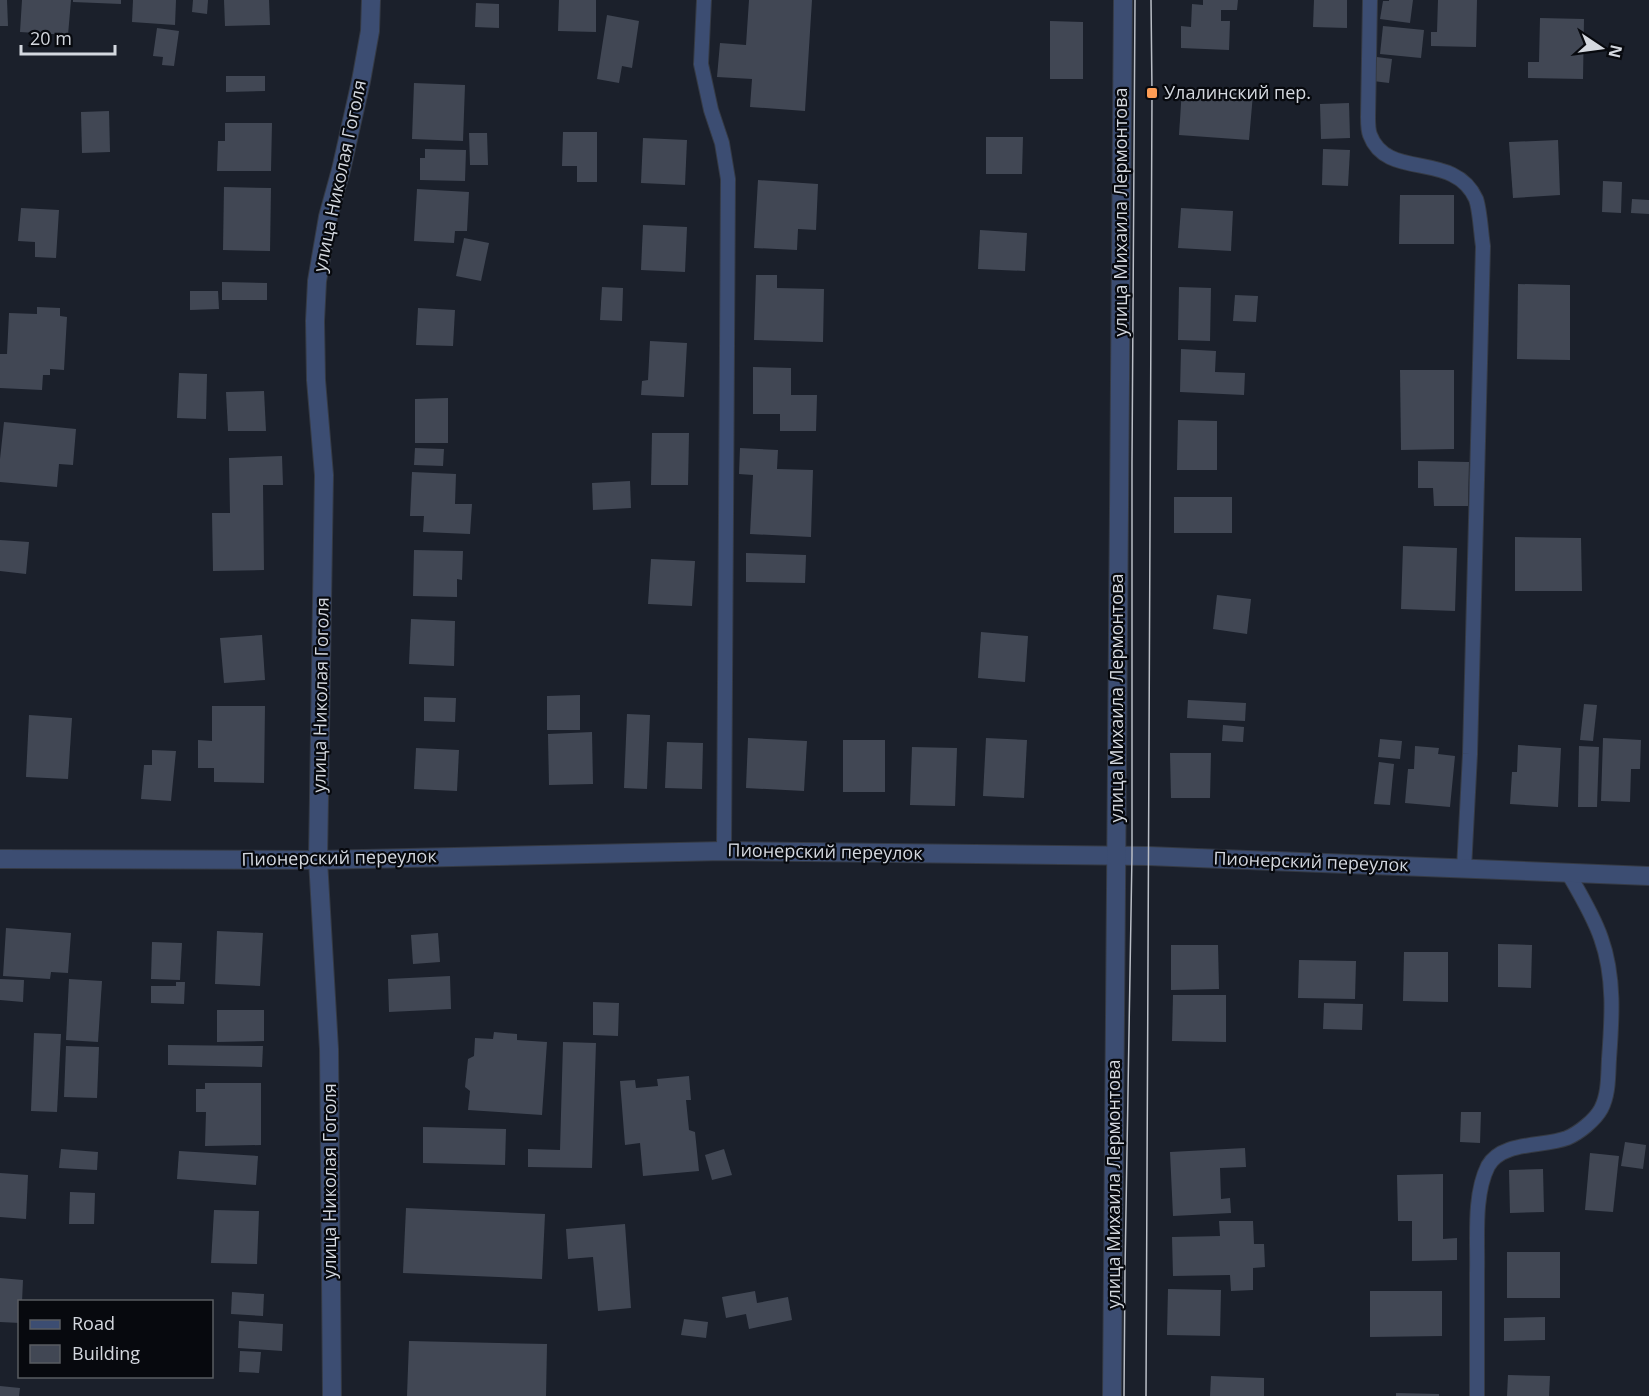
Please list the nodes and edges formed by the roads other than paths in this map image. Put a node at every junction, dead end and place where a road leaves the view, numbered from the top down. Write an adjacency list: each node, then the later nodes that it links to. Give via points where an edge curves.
1 (371, 0): 8 (street, улица Николая Гоголя, via 361,81 328,217 315,321 324,475)
2 (704, 0): 5 (lane, via 701,64 728,179)
3 (1123, 0): 6 (street, улица Михаила Лермонтова)
4 (1370, 0): 9 (lane, via 1370,135 1382,153 1394,161 1453,174 1466,184 1476,200 1483,246)
5 (724, 850): 6 (street, Пионерский переулок); 8 (street, Пионерский переулок)
6 (1116, 856): 9 (street, Пионерский переулок); 13 (street, улица Михаила Лермонтова)
7 (0, 859): 8 (street, Пионерский переулок)
8 (318, 860): 12 (street, улица Николая Гоголя, via 329,1049)
9 (1464, 869): 10 (street, Пионерский переулок)
10 (1568, 873): 11 (street, Пионерский переулок); 14 (lane, via 1601,938 1609,968 1611,1028 1606,1095 1594,1118 1569,1137 1508,1149 1493,1159 1483,1179 1478,1217)
11 (1649, 876)
12 (332, 1396)
13 (1112, 1396)
14 (1477, 1396)

